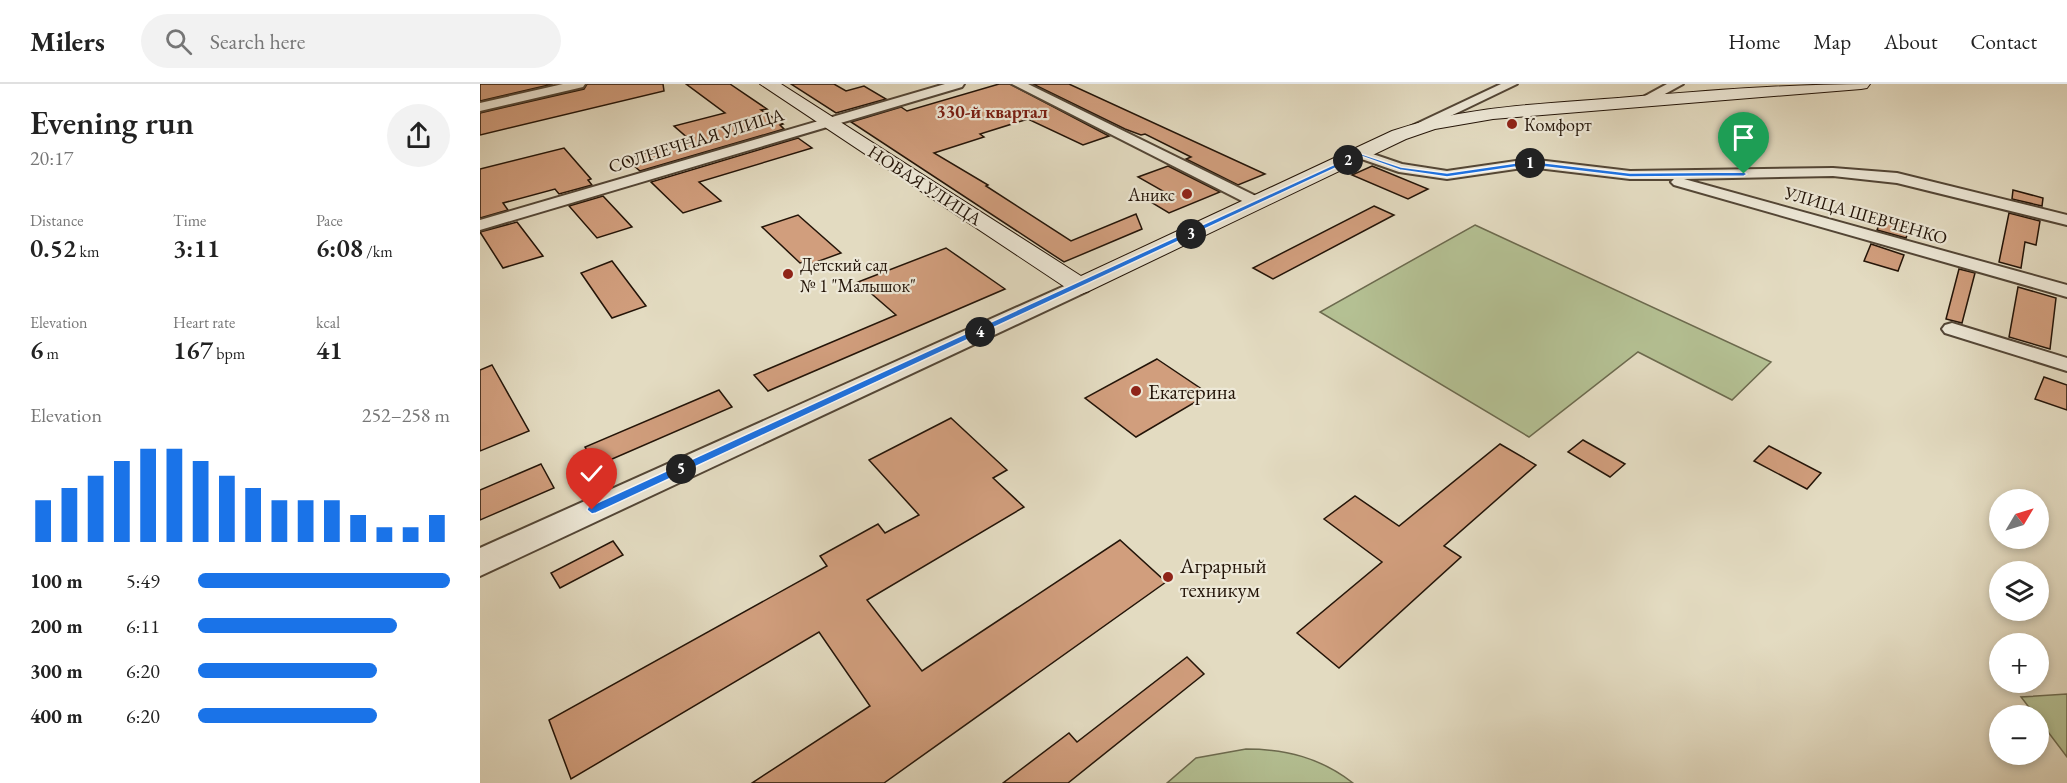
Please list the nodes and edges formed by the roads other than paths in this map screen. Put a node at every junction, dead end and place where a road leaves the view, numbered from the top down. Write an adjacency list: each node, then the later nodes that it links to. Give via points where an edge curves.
1 (579, 84): 9 (street)
2 (769, 84): 10 (main road, НОВАЯ УЛИЦА)
3 (958, 84): 10 (street, СОЛНЕЧНАЯ УЛИЦА)
4 (1018, 84): 14 (street)
5 (1510, 84): 11 (street)
6 (1677, 84): 8 (street)
7 (1861, 84): 8 (main road)
8 (1640, 102): 11 (main road, via 1461,117)
9 (480, 107)
10 (826, 121): 16 (street, СОЛНЕЧНАЯ УЛИЦА); 17 (main road, НОВАЯ УЛИЦА)
11 (1399, 135): 12 (main road)
12 (1361, 154): 13 (street, via 1400,168 1447,175 1529,163); 14 (main road)
13 (1655, 176): 15 (street, via 1833,172 1897,178); 18 (street, УЛИЦА ШЕВЧЕНКО)
14 (1258, 203): 17 (main road)
15 (2067, 220)
16 (480, 225)
17 (1080, 286): 21 (street)
18 (2067, 291)
19 (1952, 329): 20 (street)
20 (2067, 365)
21 (480, 563)

